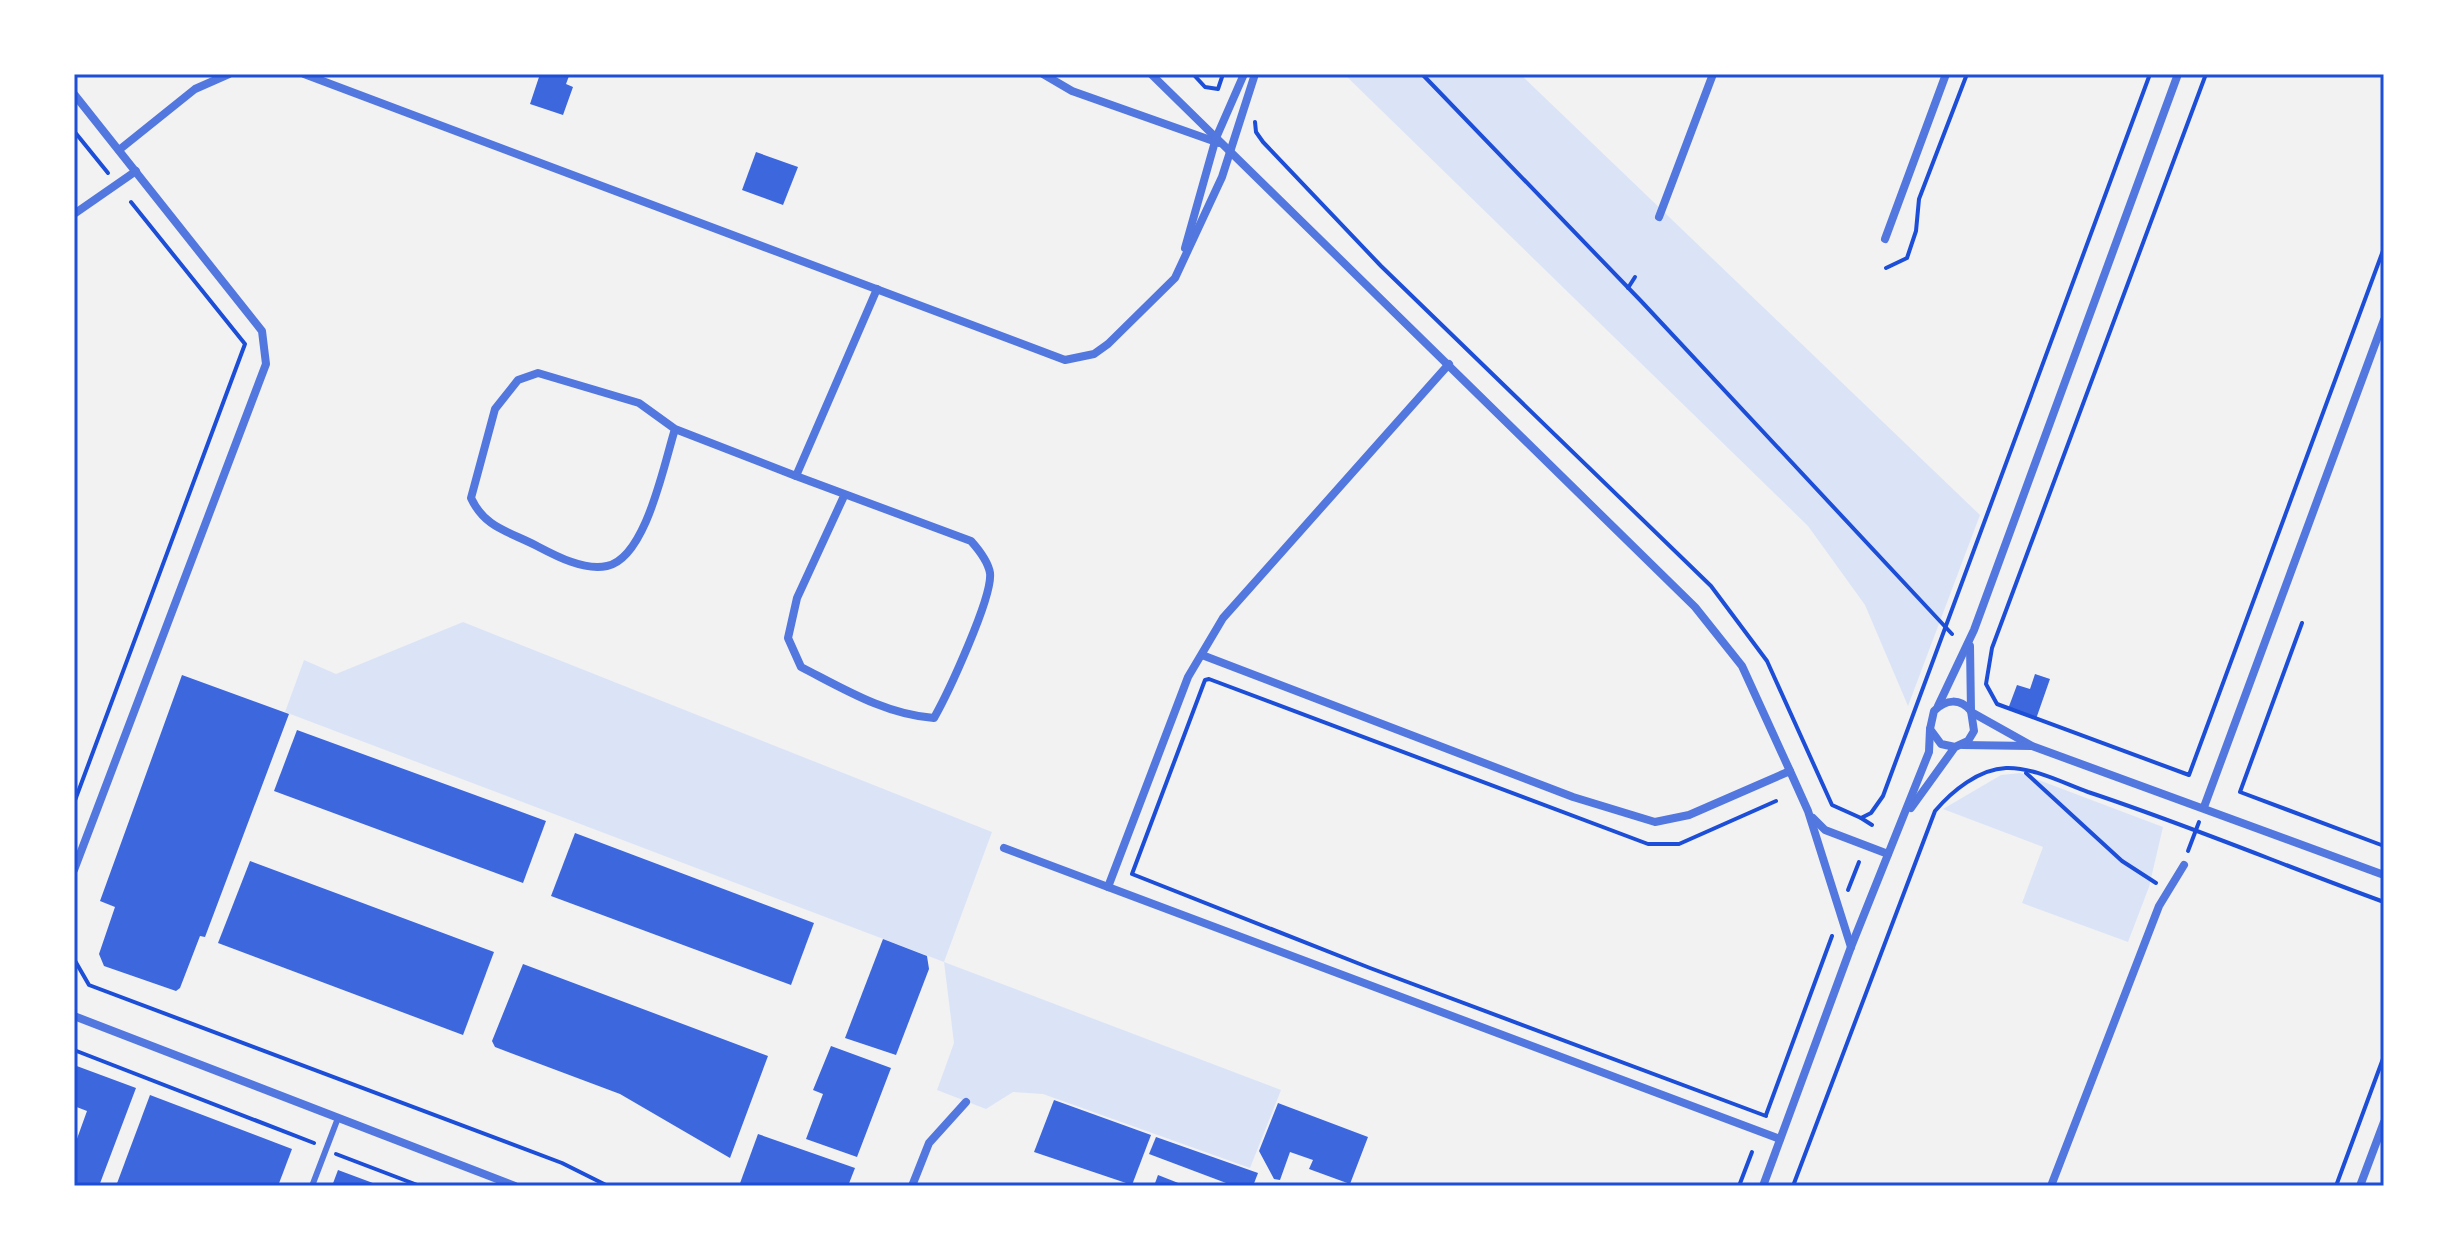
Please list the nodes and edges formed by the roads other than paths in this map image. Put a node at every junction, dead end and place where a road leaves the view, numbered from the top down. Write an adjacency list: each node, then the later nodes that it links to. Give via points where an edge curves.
1 (229, 74): 12 (street, via 195,89)
2 (304, 74): 18 (street)
3 (1043, 74): 11 (street, via 1072,91)
4 (1151, 74): 11 (street)
5 (1244, 74): 11 (street)
6 (1255, 74): 11 (street)
7 (1713, 74): 15 (street)
8 (1946, 74): 16 (street)
9 (2178, 74): 24 (street)
10 (74, 94): 12 (street)
11 (1221, 144): 17 (street); 17 (street, via 1217,191); 20 (street)
12 (119, 150): 13 (street)
13 (136, 171): 14 (street); 38 (street, via 262,331 266,364)
14 (74, 214)
15 (1659, 217)
16 (1885, 239)
17 (1179, 268): 18 (street, via 1171,283 1108,344 1094,354 1065,360)
18 (877, 289): 22 (street)
19 (2384, 320): 32 (street)
20 (1449, 364): 25 (street, via 1223,618); 31 (street, via 1695,607 1742,666)
21 (675, 429): 21 (street, via 639,403 538,373 518,380 495,409 471,498 480,518 566,561 605,567 624,558 639,538); 22 (street)
22 (796, 476): 23 (street)
23 (844, 496): 23 (street, via 971,541 983,555 990,575 957,676 934,718 867,701 801,667 788,638 797,598)
24 (1970, 641): 26 (street); 27 (street)
25 (1202, 655): 31 (street, via 1573,797 1655,822 1689,815); 40 (street, via 1188,677)
26 (1938, 706): 27 (street, via 1956,701); 28 (street)
27 (1972, 712): 29 (street, via 1974,731); 30 (street)
28 (1930, 729): 29 (street, via 1941,744); 34 (street, via 1930,750)
29 (1959, 746): 30 (street); 34 (street)
30 (2032, 746): 32 (street)
31 (1790, 771): 33 (street)
32 (2204, 807): 39 (street)
33 (1808, 811): 36 (street, via 1825,830); 41 (street)
34 (1903, 818): 36 (street)
35 (1004, 848): 40 (street)
36 (1888, 854): 41 (street)
37 (2184, 865): 51 (street, via 2159,906)
38 (74, 870)
39 (2384, 875)
40 (1108, 887): 46 (street)
41 (1851, 947): 46 (street)
42 (74, 1016): 44 (street)
43 (966, 1102): 49 (street, via 929,1143)
44 (338, 1118): 47 (lane); 48 (street)
45 (2384, 1122): 52 (street)
46 (1780, 1139): 50 (street)
47 (312, 1186)
48 (515, 1186)
49 (912, 1186)
50 (1763, 1186)
51 (2051, 1186)
52 (2360, 1186)

